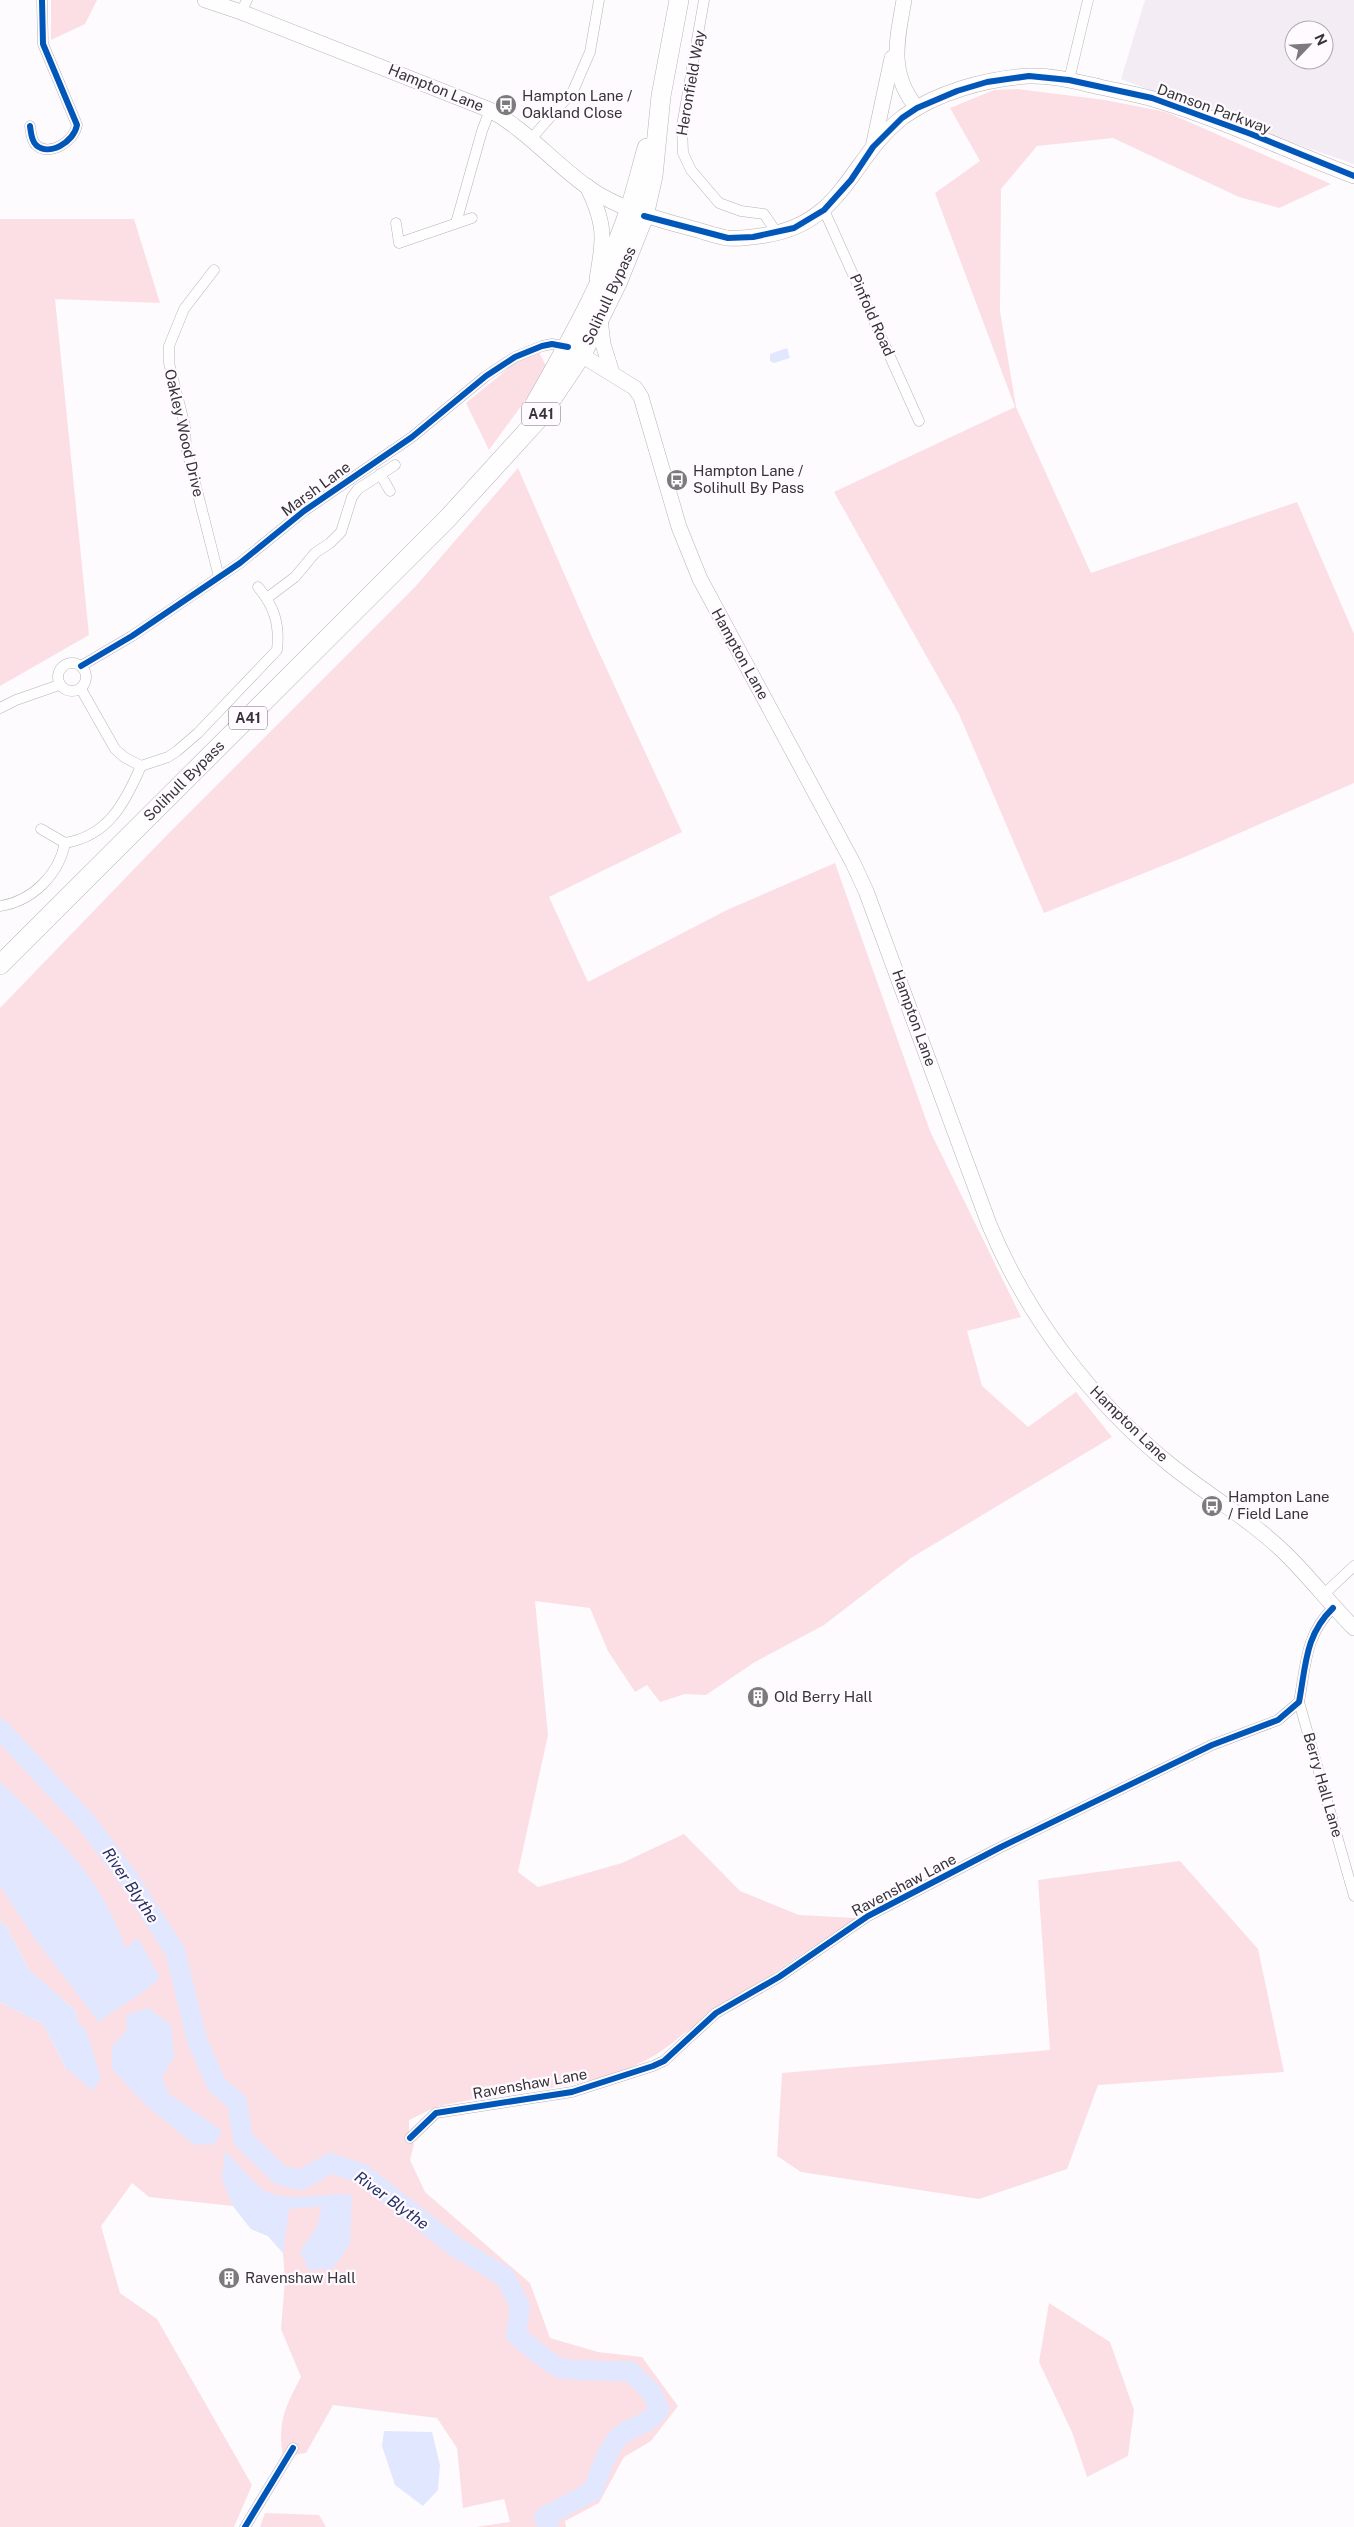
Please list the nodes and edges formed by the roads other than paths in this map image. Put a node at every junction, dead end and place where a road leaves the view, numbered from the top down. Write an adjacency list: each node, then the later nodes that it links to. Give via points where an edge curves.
1 (42, 0): 13 (street, via 43,44 77,125 68,142 49,147 35,143)
2 (205, 0): 8 (main road, Hampton Lane)
3 (598, 0): 14 (street, via 590,52 573,91)
4 (678, 0): 19 (highway, Solihull Bypass / A41, via 661,96 653,176)
5 (704, 0): 23 (street, Heronfield Way, via 682,126 682,153 691,170 719,203 741,211 764,214)
6 (904, 0): 9 (main road)
7 (1088, 0): 10 (street)
8 (244, 6): 12 (main road, Hampton Lane)
9 (896, 36): 11 (main road, via 897,72); 15 (main road)
10 (1070, 80): 11 (main road, Damson Parkway, via 1029,76 987,82); 16 (main road, Damson Parkway, via 1152,98)
11 (917, 108): 15 (main road, Damson Parkway)
12 (490, 110): 14 (main road, Hampton Lane, via 510,121); 22 (street)
13 (30, 126)
14 (531, 139): 17 (main road, Hampton Lane)
15 (873, 147): 18 (main road, Hampton Lane, via 851,180)
16 (1354, 176)
17 (587, 186): 19 (main road, Hampton Lane); 25 (main road, via 598,208 603,230)
18 (824, 210): 23 (main road, Hampton Lane, via 794,228); 29 (street, Pinfold Road)
19 (637, 213): 23 (main road, Hampton Lane, via 728,238); 25 (highway, Solihull Bypass / A41); 26 (highway, Solihull Bypass / A41)
20 (472, 218): 22 (street)
21 (396, 223): 22 (street, via 399,242)
22 (456, 223)
23 (777, 233)
24 (214, 270): 33 (street, Oakley Wood Drive, via 184,309 169,346 169,363 185,426 190,466)
25 (596, 291): 27 (highway, Solihull Bypass / A41)
26 (600, 319): 27 (highway, Solihull Bypass / A41); 28 (main road)
27 (575, 351): 28 (main road, Hampton Lane); 33 (street, Marsh Lane, via 552,344 542,346 486,376 412,437 304,511); 44 (highway, Solihull Bypass / A41, via 493,468 448,519)
28 (612, 373): 46 (main road, Hampton Lane, via 635,388 641,397 679,527 700,579 853,863 876,914 964,1159 1008,1267 1070,1361 1101,1401 1170,1464 1288,1556)
29 (919, 421)
30 (395, 464): 31 (street)
31 (380, 474): 32 (street); 35 (street, via 352,497 341,532 315,553 295,577)
32 (390, 491)
33 (219, 577): 36 (street, Marsh Lane)
34 (258, 587): 35 (street)
35 (267, 598): 40 (street, via 278,622 278,650 177,751)
36 (82, 666): 37 (street, via 66,664 59,669); 38 (street, via 86,682)
37 (59, 685): 38 (street, via 66,691); 39 (street)
38 (81, 689): 40 (street, via 115,749)
39 (0, 708)
40 (141, 766): 42 (street, via 128,798 100,829 80,840)
41 (41, 829): 42 (street)
42 (65, 842): 43 (street, via 62,859 35,892)
43 (0, 906)
44 (0, 965)
45 (1354, 1566): 46 (street)
46 (1322, 1596): 47 (main road, Hampton Lane)
47 (1334, 1608): 48 (main road, Hampton Lane); 49 (street, via 1318,1624 1307,1655)
48 (1354, 1628)
49 (1299, 1702): 50 (street, Berry Hall Lane); 51 (street, Ravenshaw Lane, via 1278,1720 1212,1745 1001,1846 868,1916 779,1977 716,2013 664,2061 572,2092 436,2113)
50 (1354, 1896)
51 (410, 2138)
52 (293, 2448): 53 (street)
53 (245, 2527)

